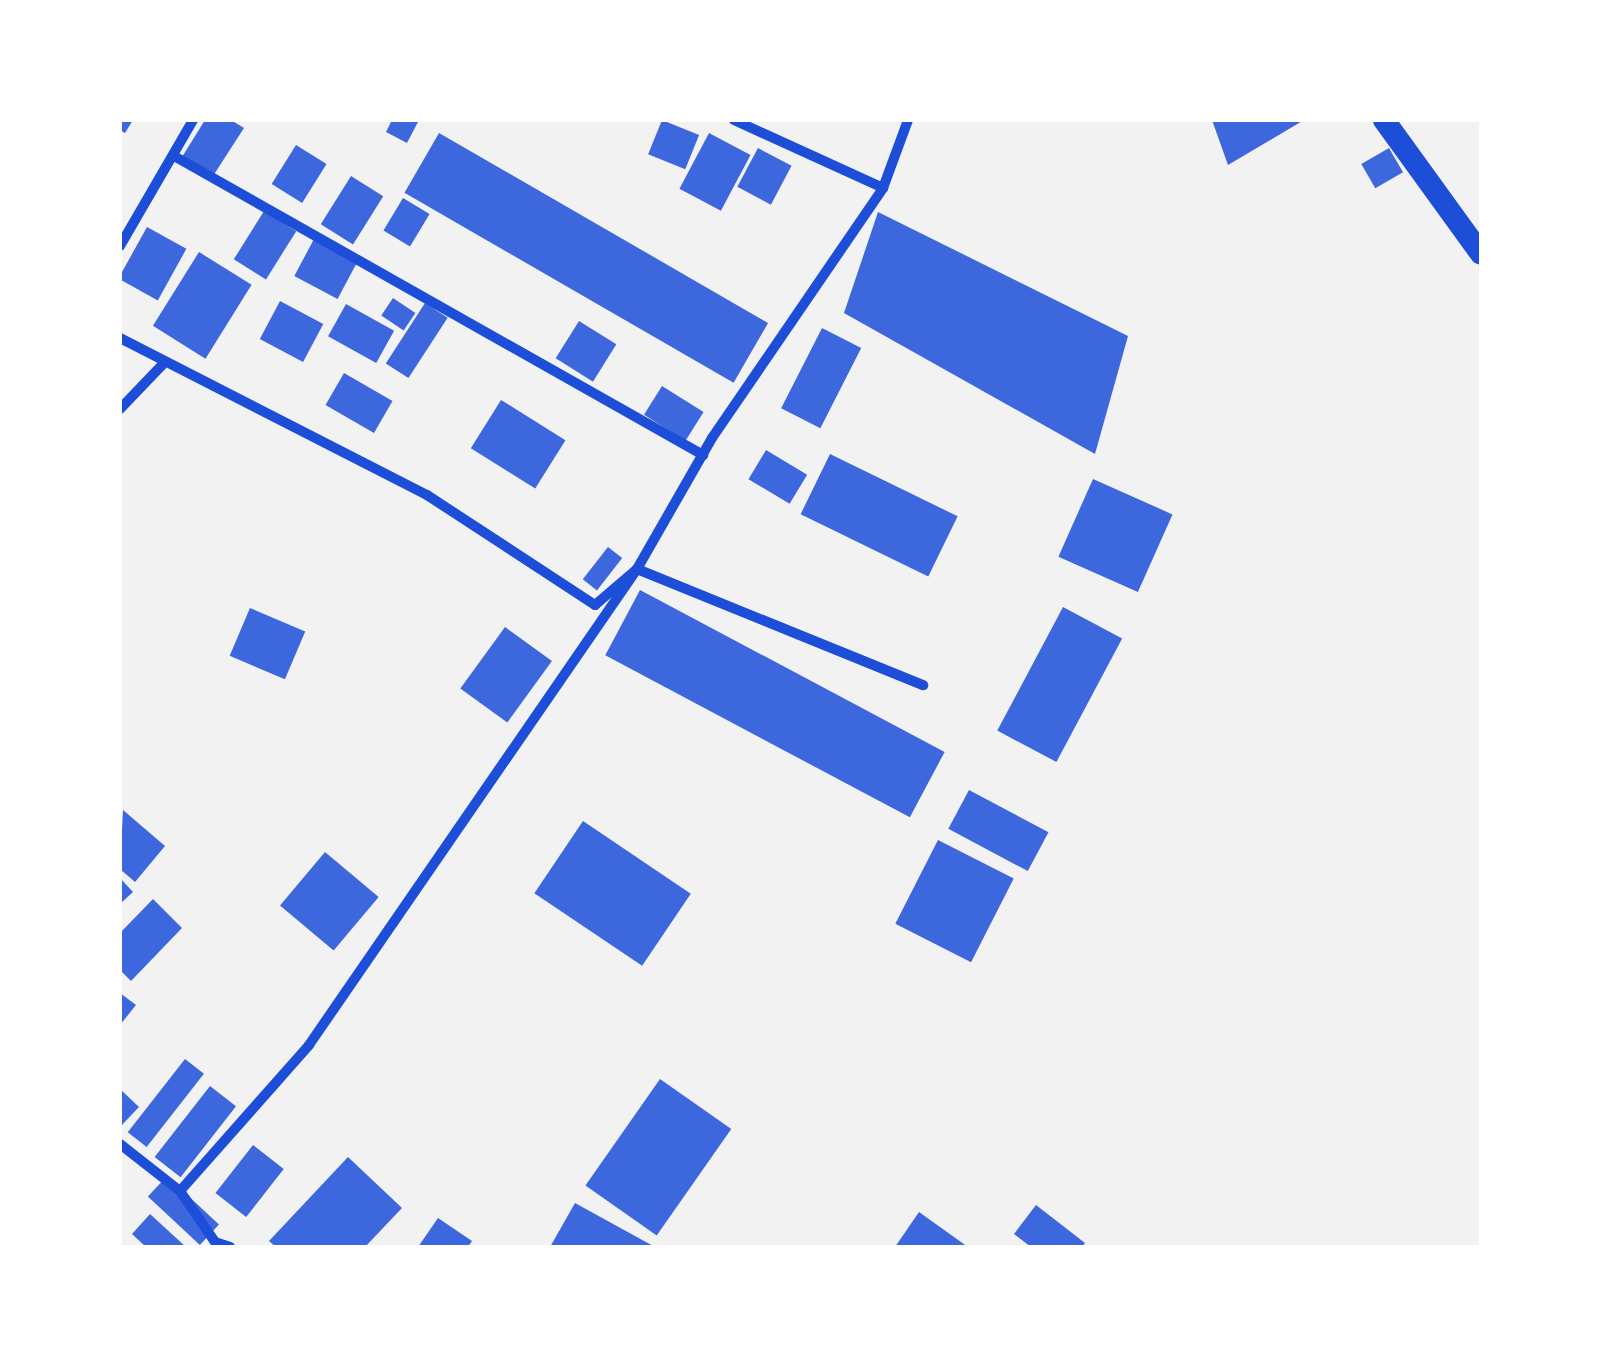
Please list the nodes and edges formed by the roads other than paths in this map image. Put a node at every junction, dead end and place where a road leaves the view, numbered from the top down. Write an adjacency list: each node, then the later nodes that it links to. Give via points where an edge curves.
1 (193, 120): 5 (street)
2 (734, 120): 6 (street)
3 (908, 120): 6 (street)
4 (1384, 120): 8 (main road)
5 (174, 156): 7 (street); 12 (street)
6 (883, 188): 12 (street)
7 (120, 246)
8 (1481, 254)
9 (120, 338): 10 (street)
10 (163, 364): 11 (street); 13 (street, via 427,495 595,605)
11 (120, 409)
12 (703, 455): 13 (street)
13 (637, 569): 14 (street); 16 (street, via 309,1045)
14 (924, 685)
15 (120, 1144): 16 (street)
16 (180, 1191): 17 (street, via 215,1242)
17 (230, 1247)

